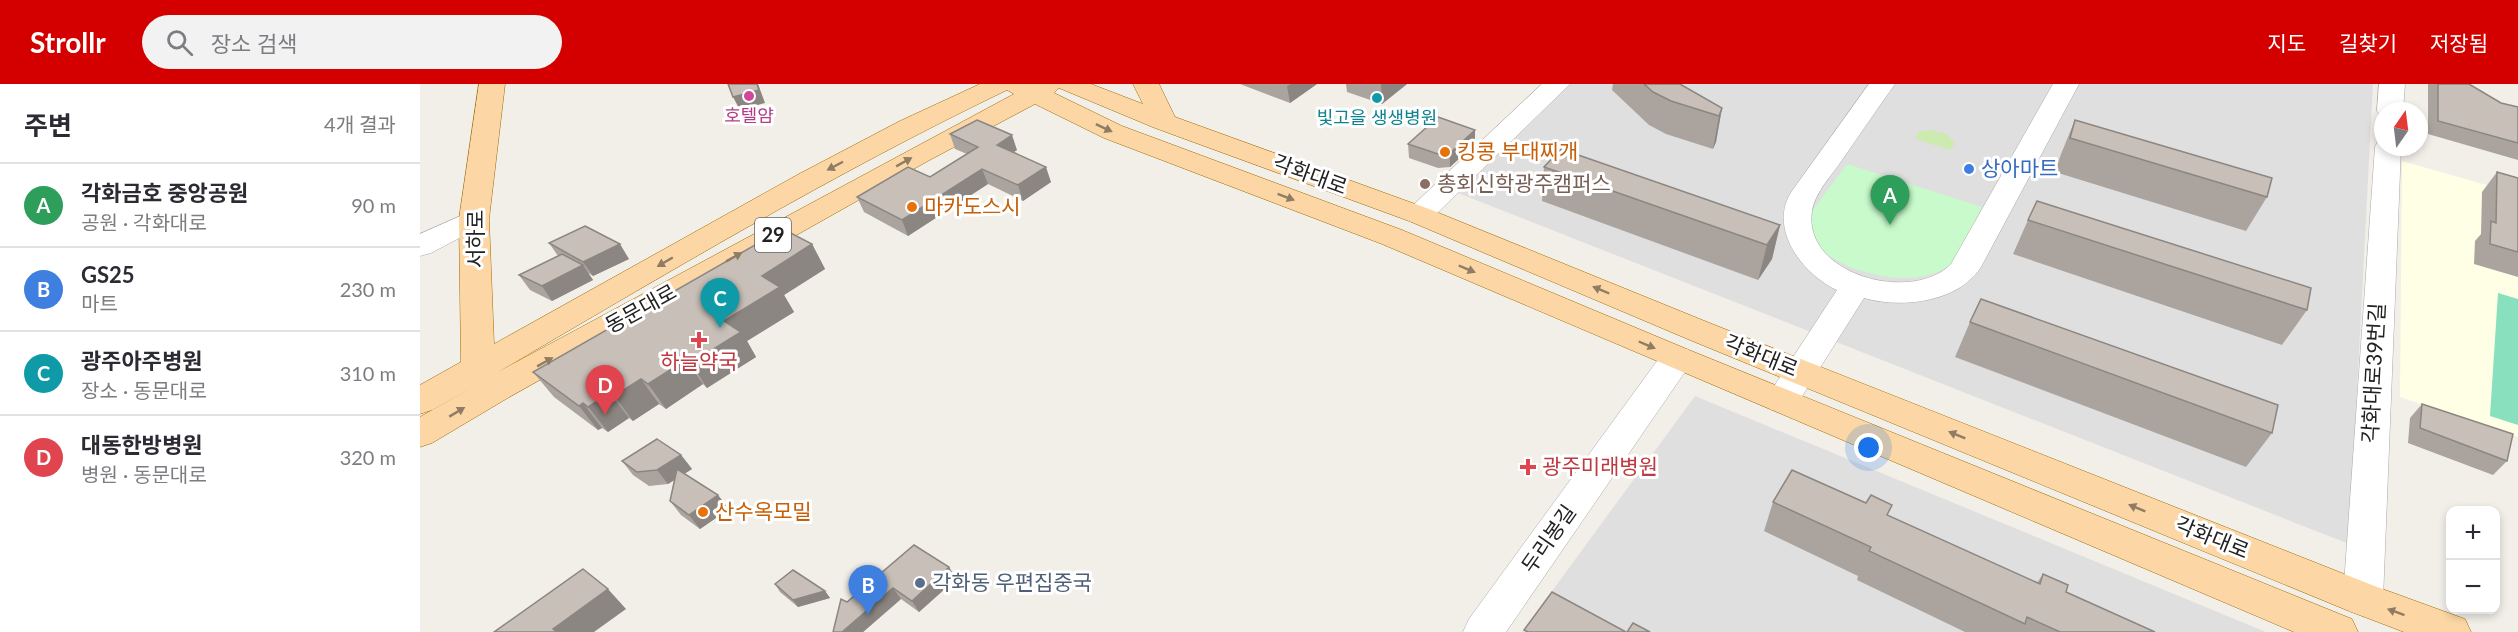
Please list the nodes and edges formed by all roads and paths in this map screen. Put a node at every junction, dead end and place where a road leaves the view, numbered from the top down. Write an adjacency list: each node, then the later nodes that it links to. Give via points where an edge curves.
1 (492, 84): 17 (main road, 서하로)
2 (946, 84): 13 (main road, via 931,108)
3 (1000, 84): 13 (main road, 동문대로 / 29)
4 (1146, 84): 12 (main road)
5 (1557, 84): 16 (street)
6 (1882, 84): 19 (street, via 1796,210 1798,228 1816,259 1826,271)
7 (2066, 84): 19 (street, via 1957,277 1938,285 1897,292)
8 (2392, 84): 11 (street)
9 (1034, 88): 10 (main road, 각화대로); 14 (main road, 동문대로 / 29)
10 (1071, 99): 12 (main road, 각화대로, via 1078,90); 14 (main road, via 1043,113); 20 (main road, 각화대로, one-way to 20, via 1113,132 1392,237)
11 (2391, 102)
12 (1164, 122): 16 (main road, 각화대로)
13 (909, 127): 22 (main road, 동문대로 / 29, one-way to 22, via 809,180)
14 (972, 127): 22 (main road, 동문대로 / 29, one-way to 14)
15 (2388, 156): 26 (street, 각화대로39번길)
16 (1419, 215): 21 (main road, 각화대로, one-way to 16)
17 (474, 219): 18 (street); 22 (main road, 서하로)
18 (420, 246)
19 (1856, 286): 21 (street)
20 (1677, 358): 23 (main road, 각화대로); 27 (street, 두리봉길)
21 (1801, 372): 23 (street); 26 (main road, 각화대로, one-way to 21)
22 (486, 380): 24 (main road, 동문대로 / 29); 25 (main road, 동문대로 / 29, one-way to 22)
23 (1782, 400): 28 (main road, 각화대로)
24 (420, 401)
25 (420, 434)
26 (2363, 599): 29 (main road, 각화대로, one-way to 26)
27 (1483, 632)
28 (2338, 632)
29 (2451, 632)

